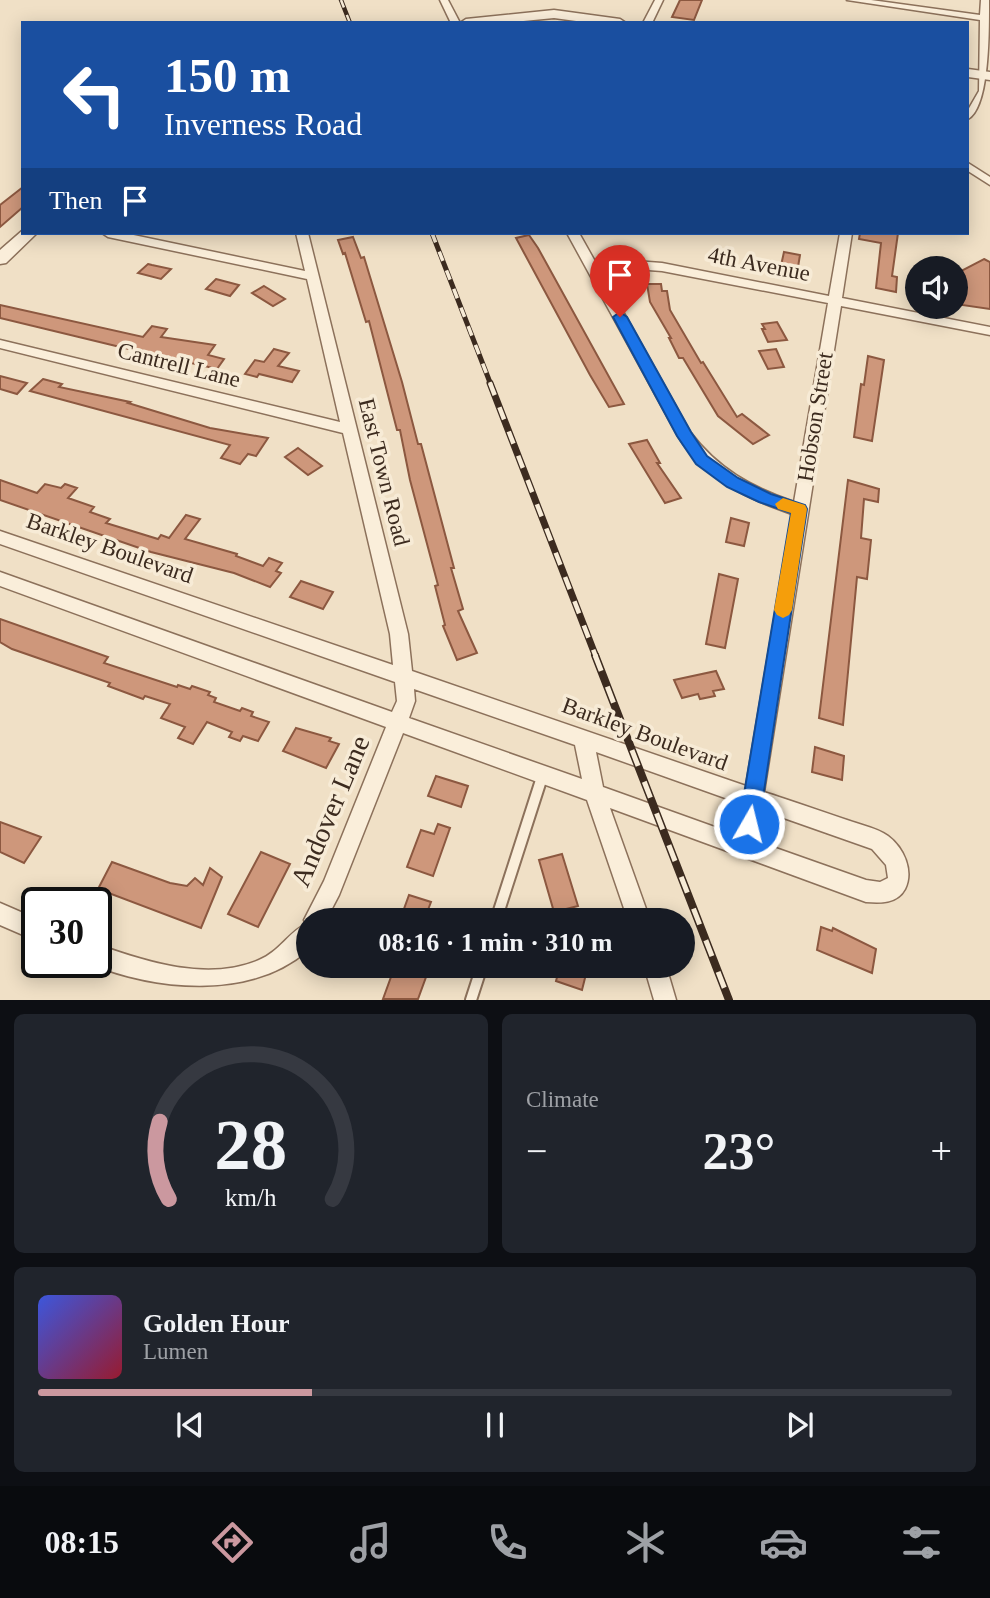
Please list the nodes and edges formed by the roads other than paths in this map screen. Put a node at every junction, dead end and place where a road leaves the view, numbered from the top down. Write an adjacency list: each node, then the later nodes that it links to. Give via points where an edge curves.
1 (444, 0): 6 (street)
2 (659, 0): 9 (street)
3 (851, 0): 5 (street)
4 (985, 0): 5 (street)
5 (985, 18): 11 (street)
6 (455, 21)
7 (488, 21): 8 (street, via 554,15)
8 (604, 21)
9 (648, 21)
10 (969, 73): 11 (street)
11 (987, 76): 12 (street, via 983,98)
12 (969, 115)
13 (969, 167): 14 (street)
14 (990, 182)
15 (27, 235): 20 (street)
16 (117, 235): 22 (street)
17 (302, 235): 22 (street, East Town Road)
18 (574, 235): 21 (street)
19 (846, 235): 23 (street, Hobson Street)
20 (0, 259)
21 (594, 269): 23 (street, 4th Avenue, via 621,264 662,267); 27 (street, via 701,460 733,483)
22 (312, 276): 26 (street, East Town Road)
23 (833, 300): 24 (street, 4th Avenue); 27 (street, Hobson Street)
24 (990, 331)
25 (0, 344): 26 (street, Cantrell Lane)
26 (348, 429): 30 (street, East Town Road, via 399,634)
27 (799, 509): 35 (street, Hobson Street)
28 (0, 537): 30 (street, Barkley Boulevard)
29 (0, 579): 31 (street, Barkley Boulevard)
30 (404, 678): 31 (street, East Town Road, via 406,701); 32 (street, Barkley Boulevard)
31 (398, 724): 33 (street, Barkley Boulevard); 37 (street, Andover Lane)
32 (584, 740): 34 (street); 35 (street, Barkley Boulevard)
33 (543, 774): 34 (street, Barkley Boulevard); 38 (lane)
34 (594, 792): 36 (street, Barkley Boulevard); 39 (street)
35 (752, 800): 36 (street, Hobson Street); 36 (street, Barkley Boulevard, via 878,841 891,851 900,874 895,887 874,893)
36 (746, 849)
37 (321, 908)
38 (500, 908)
39 (635, 908)
40 (0, 914): 41 (street)
41 (21, 923)
42 (296, 952): 43 (street, via 254,984 222,990 194,988)
43 (112, 962)
44 (478, 978): 46 (lane)
45 (659, 978): 47 (street)
46 (471, 999)
47 (665, 999)

